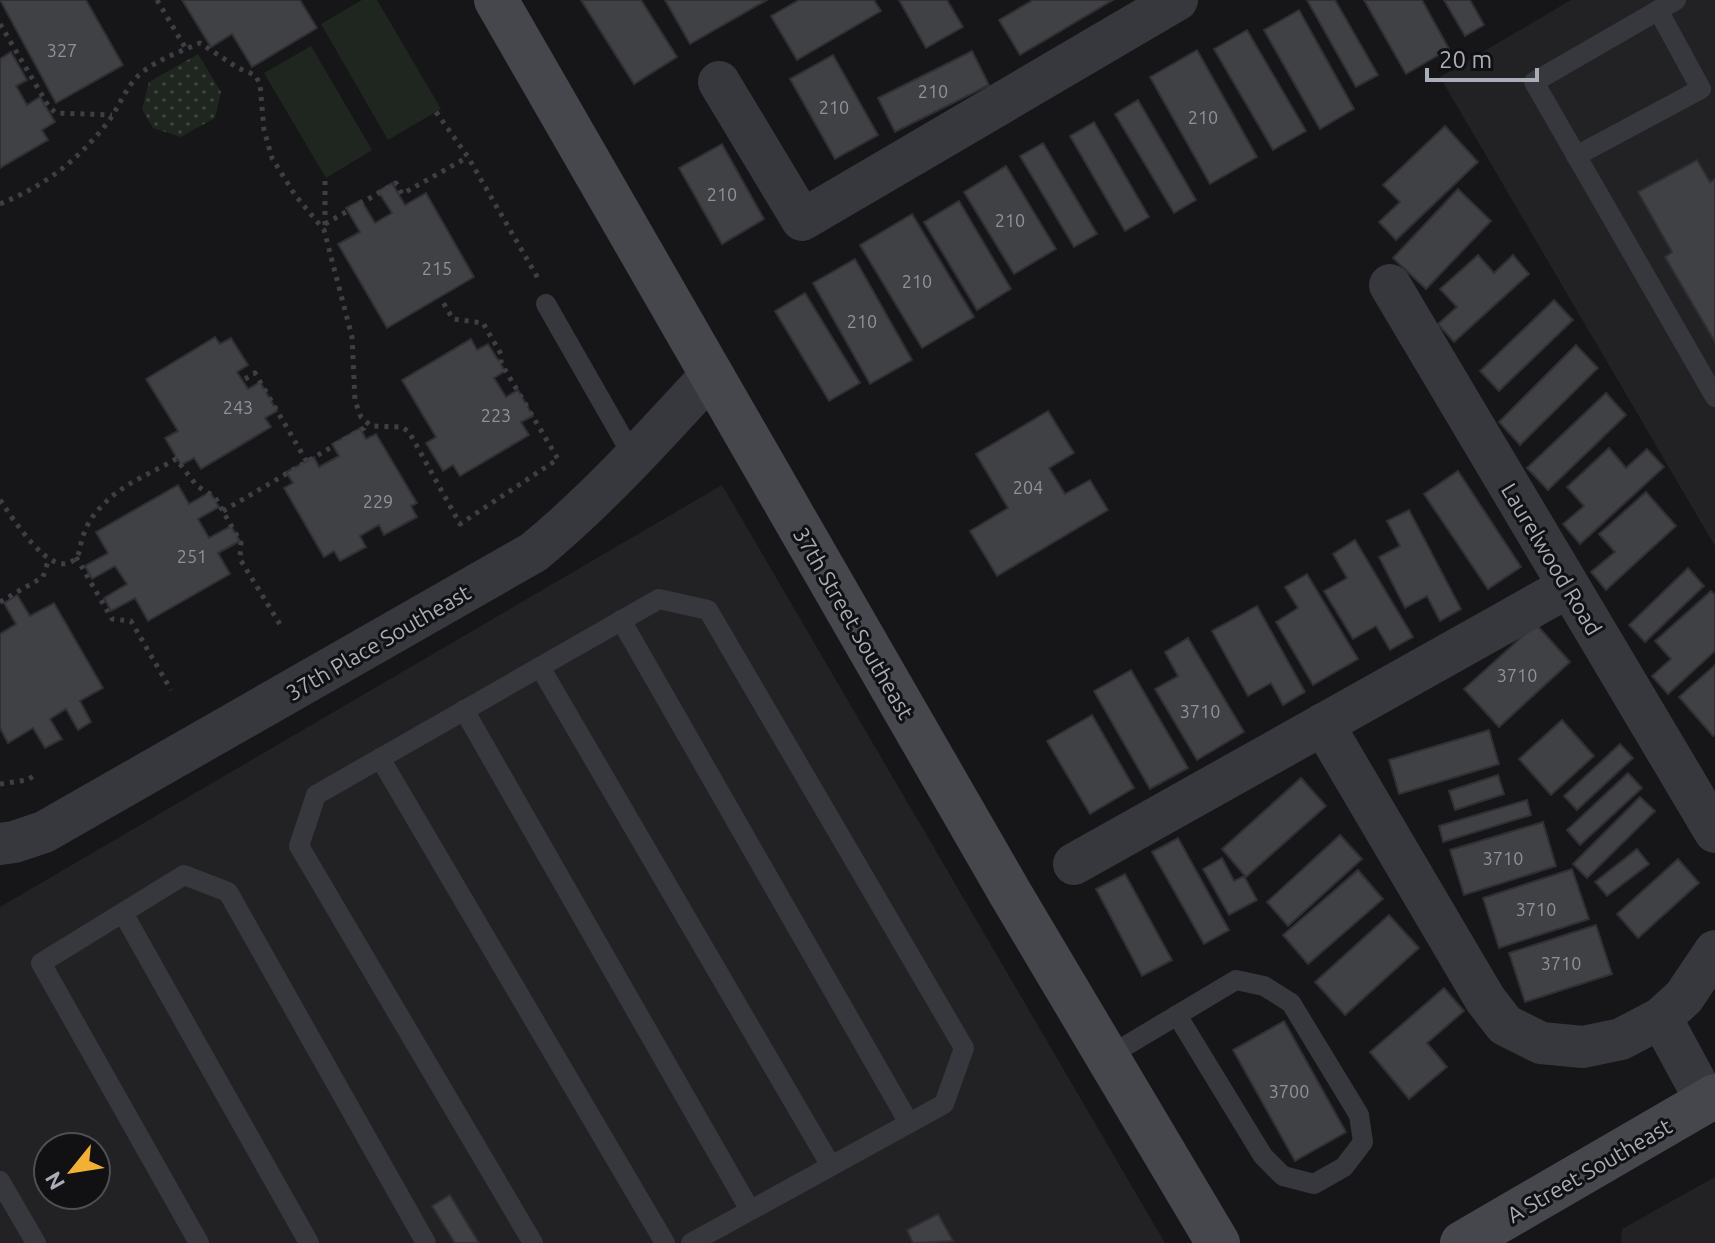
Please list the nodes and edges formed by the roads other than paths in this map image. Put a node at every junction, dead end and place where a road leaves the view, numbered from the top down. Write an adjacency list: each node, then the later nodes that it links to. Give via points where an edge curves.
1 (496, 0): 8 (street, 37th Street Southeast)
2 (1177, 0): 4 (street, via 802,220)
3 (1667, 5): 5 (lane, via 1701,89); 5 (lane, via 1534,82)
4 (719, 82)
5 (1576, 156): 9 (lane)
6 (1390, 285): 11 (street, Laurelwood Road)
7 (546, 297): 10 (lane)
8 (710, 376): 10 (street, 37th Place Southeast); 24 (street, 37th Street Southeast)
9 (1715, 397)
10 (634, 458): 18 (street, 37th Place Southeast, via 534,552 44,832)
11 (1568, 587): 15 (street); 17 (street, Laurelwood Road)
12 (621, 620): 13 (lane); 26 (lane); 26 (lane, via 659,599 708,610 964,1048 944,1104)
13 (540, 667): 14 (lane); 27 (lane)
14 (464, 710): 16 (lane); 29 (lane)
15 (1323, 724): 19 (street); 23 (street, via 1505,1025 1541,1043 1583,1047 1621,1039)
16 (380, 758): 34 (lane, via 316,795 299,846); 35 (lane)
17 (1715, 832)
18 (0, 844)
19 (1074, 864)
20 (123, 913): 31 (lane, via 41,963); 32 (lane); 33 (lane, via 184,875 228,892)
21 (1715, 951): 23 (street, via 1684,997)
22 (1177, 1015): 22 (lane, via 1236,980 1264,986 1291,1003 1359,1115 1363,1142 1344,1167 1314,1184 1283,1176 1263,1156); 24 (lane)
23 (1661, 1018): 25 (street)
24 (1107, 1057): 37 (street, 37th Street Southeast)
25 (1711, 1099): 38 (street, A Street Southeast)
26 (909, 1123): 27 (lane)
27 (831, 1166): 29 (lane)
28 (0, 1181): 30 (lane)
29 (750, 1210): 36 (lane)
30 (36, 1243)
31 (199, 1243)
32 (309, 1243)
33 (426, 1243)
34 (533, 1243)
35 (665, 1243)
36 (691, 1243)
37 (1218, 1243)
38 (1462, 1243)

